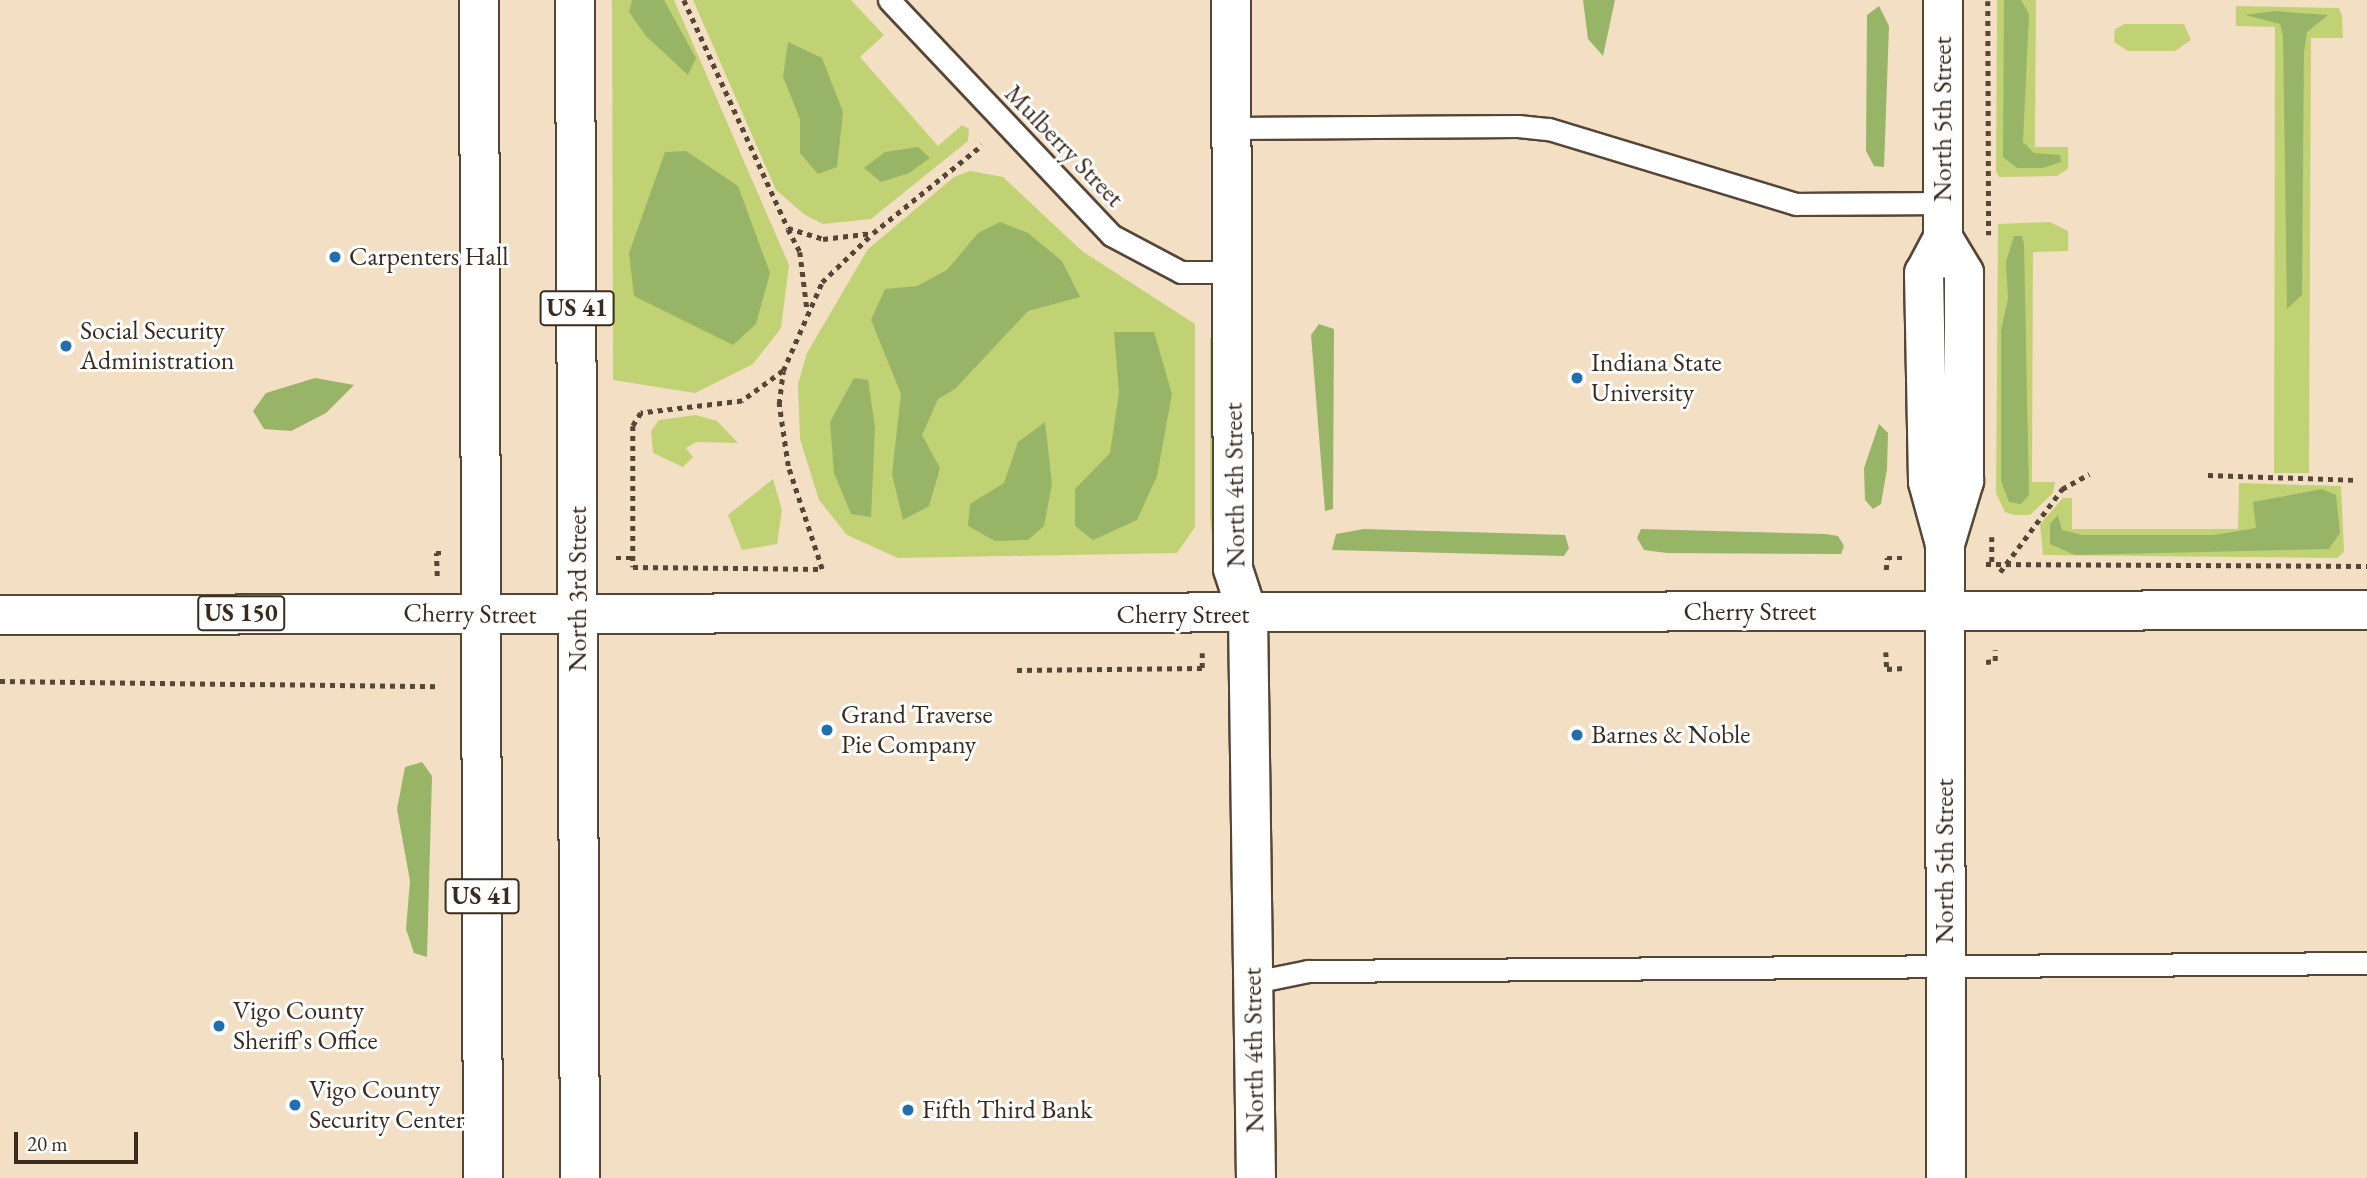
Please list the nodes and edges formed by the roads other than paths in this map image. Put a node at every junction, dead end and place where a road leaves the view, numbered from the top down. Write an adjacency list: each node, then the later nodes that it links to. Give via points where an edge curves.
1 (479, 0): 11 (main road, US 41)
2 (575, 0): 13 (main road, North 3rd Street / US 41)
3 (889, 0): 8 (lane, Mulberry Street, via 1090,218 1148,258 1181,272)
4 (1231, 0): 6 (main road, North 4th Street)
5 (1943, 0): 7 (main road, North 5th Street)
6 (1231, 128): 7 (lane, via 1528,127 1796,204); 8 (main road, North 4th Street)
7 (1943, 221): 10 (main road, North 5th Street, via 1964,273 1964,481 1945,544)
8 (1232, 272): 14 (main road, North 4th Street, via 1233,569)
9 (2367, 610): 10 (main road, Cherry Street)
10 (1945, 611): 14 (main road, Cherry Street); 16 (main road, North 5th Street)
11 (482, 614): 12 (main road, Cherry Street / US 150); 13 (main road, Cherry Street / US 150); 18 (main road, US 41)
12 (0, 615)
13 (579, 615): 14 (main road, Cherry Street); 19 (main road, North 3rd Street / US 41)
14 (1248, 615): 17 (main road, North 4th Street)
15 (2367, 963): 16 (lane)
16 (1945, 967): 17 (lane, via 1308,971); 21 (main road, North 5th Street)
17 (1254, 982): 20 (main road, North 4th Street)
18 (483, 1178)
19 (580, 1178)
20 (1256, 1178)
21 (1946, 1178)

